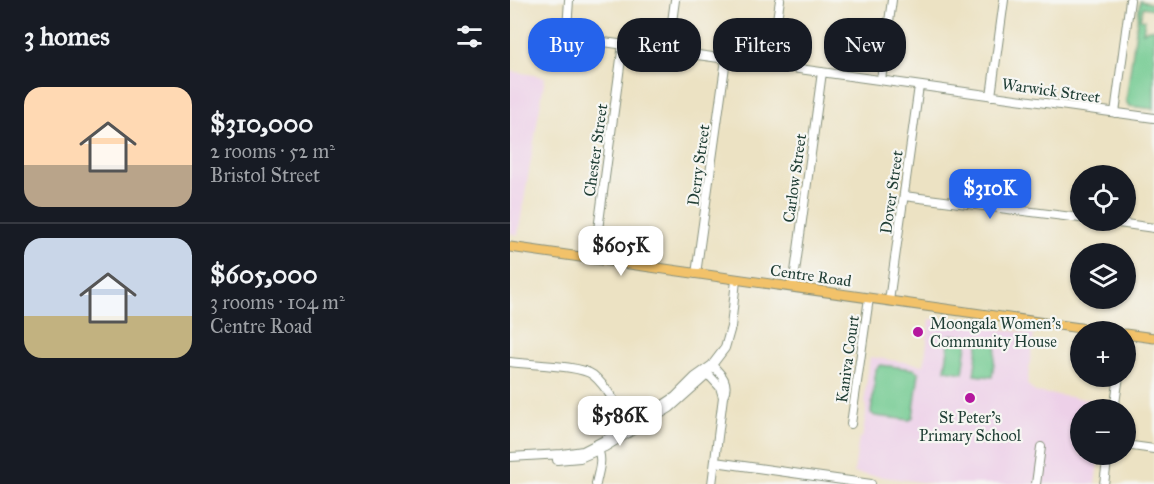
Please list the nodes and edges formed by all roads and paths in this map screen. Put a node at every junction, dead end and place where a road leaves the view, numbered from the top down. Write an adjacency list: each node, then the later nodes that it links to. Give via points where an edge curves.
1 (569, 0): 9 (street, Warwick Street, via 566,26 570,34)
2 (675, 0): 7 (street)
3 (780, 0): 8 (street)
4 (892, 0): 14 (street)
5 (1004, 0): 16 (street)
6 (1131, 0): 17 (street)
7 (673, 18)
8 (777, 18)
9 (617, 44)
10 (812, 71): 13 (street, Warwick Street)
11 (619, 72): 24 (street, Chester Street)
12 (724, 72): 25 (street, Derry Street)
13 (822, 72): 14 (street, Warwick Street); 27 (street, Carlow Street)
14 (880, 80): 15 (street, Warwick Street)
15 (919, 86): 16 (street, Warwick Street); 19 (street, Dover Street)
16 (991, 96): 17 (street, Warwick Street)
17 (1115, 113): 18 (street, Warwick Street)
18 (1154, 118)
19 (904, 196): 20 (street); 29 (street, Dover Street)
20 (1070, 217)
21 (1136, 225): 22 (street)
22 (1154, 228)
23 (510, 247): 24 (main road, Centre Road)
24 (594, 259): 25 (main road, Centre Road)
25 (696, 274): 26 (main road, Centre Road)
26 (736, 280): 27 (main road, Centre Road); 34 (street, via 729,339)
27 (793, 287): 28 (main road, Centre Road)
28 (869, 298): 29 (main road, Centre Road); 37 (street, Kaniva Court)
29 (889, 301): 30 (main road, Centre Road)
30 (1070, 327)
31 (1136, 336): 32 (main road)
32 (1154, 338)
33 (510, 362): 38 (street, via 586,371 598,380)
34 (712, 365): 35 (street); 36 (street, via 725,381)
35 (706, 372): 36 (street, via 720,387); 38 (street, via 670,408)
36 (723, 397): 45 (street)
37 (851, 424)
38 (633, 427): 42 (street)
39 (1041, 447): 51 (street)
40 (1136, 447): 41 (street)
41 (1154, 449)
42 (596, 450): 43 (street); 44 (street, via 572,459); 48 (street)
43 (510, 457)
44 (510, 462)
45 (715, 462): 47 (street); 49 (street)
46 (1107, 465): 52 (street)
47 (813, 480): 50 (street)
48 (596, 484)
49 (712, 484)
50 (871, 484)
51 (1036, 484)
52 (1104, 484)

